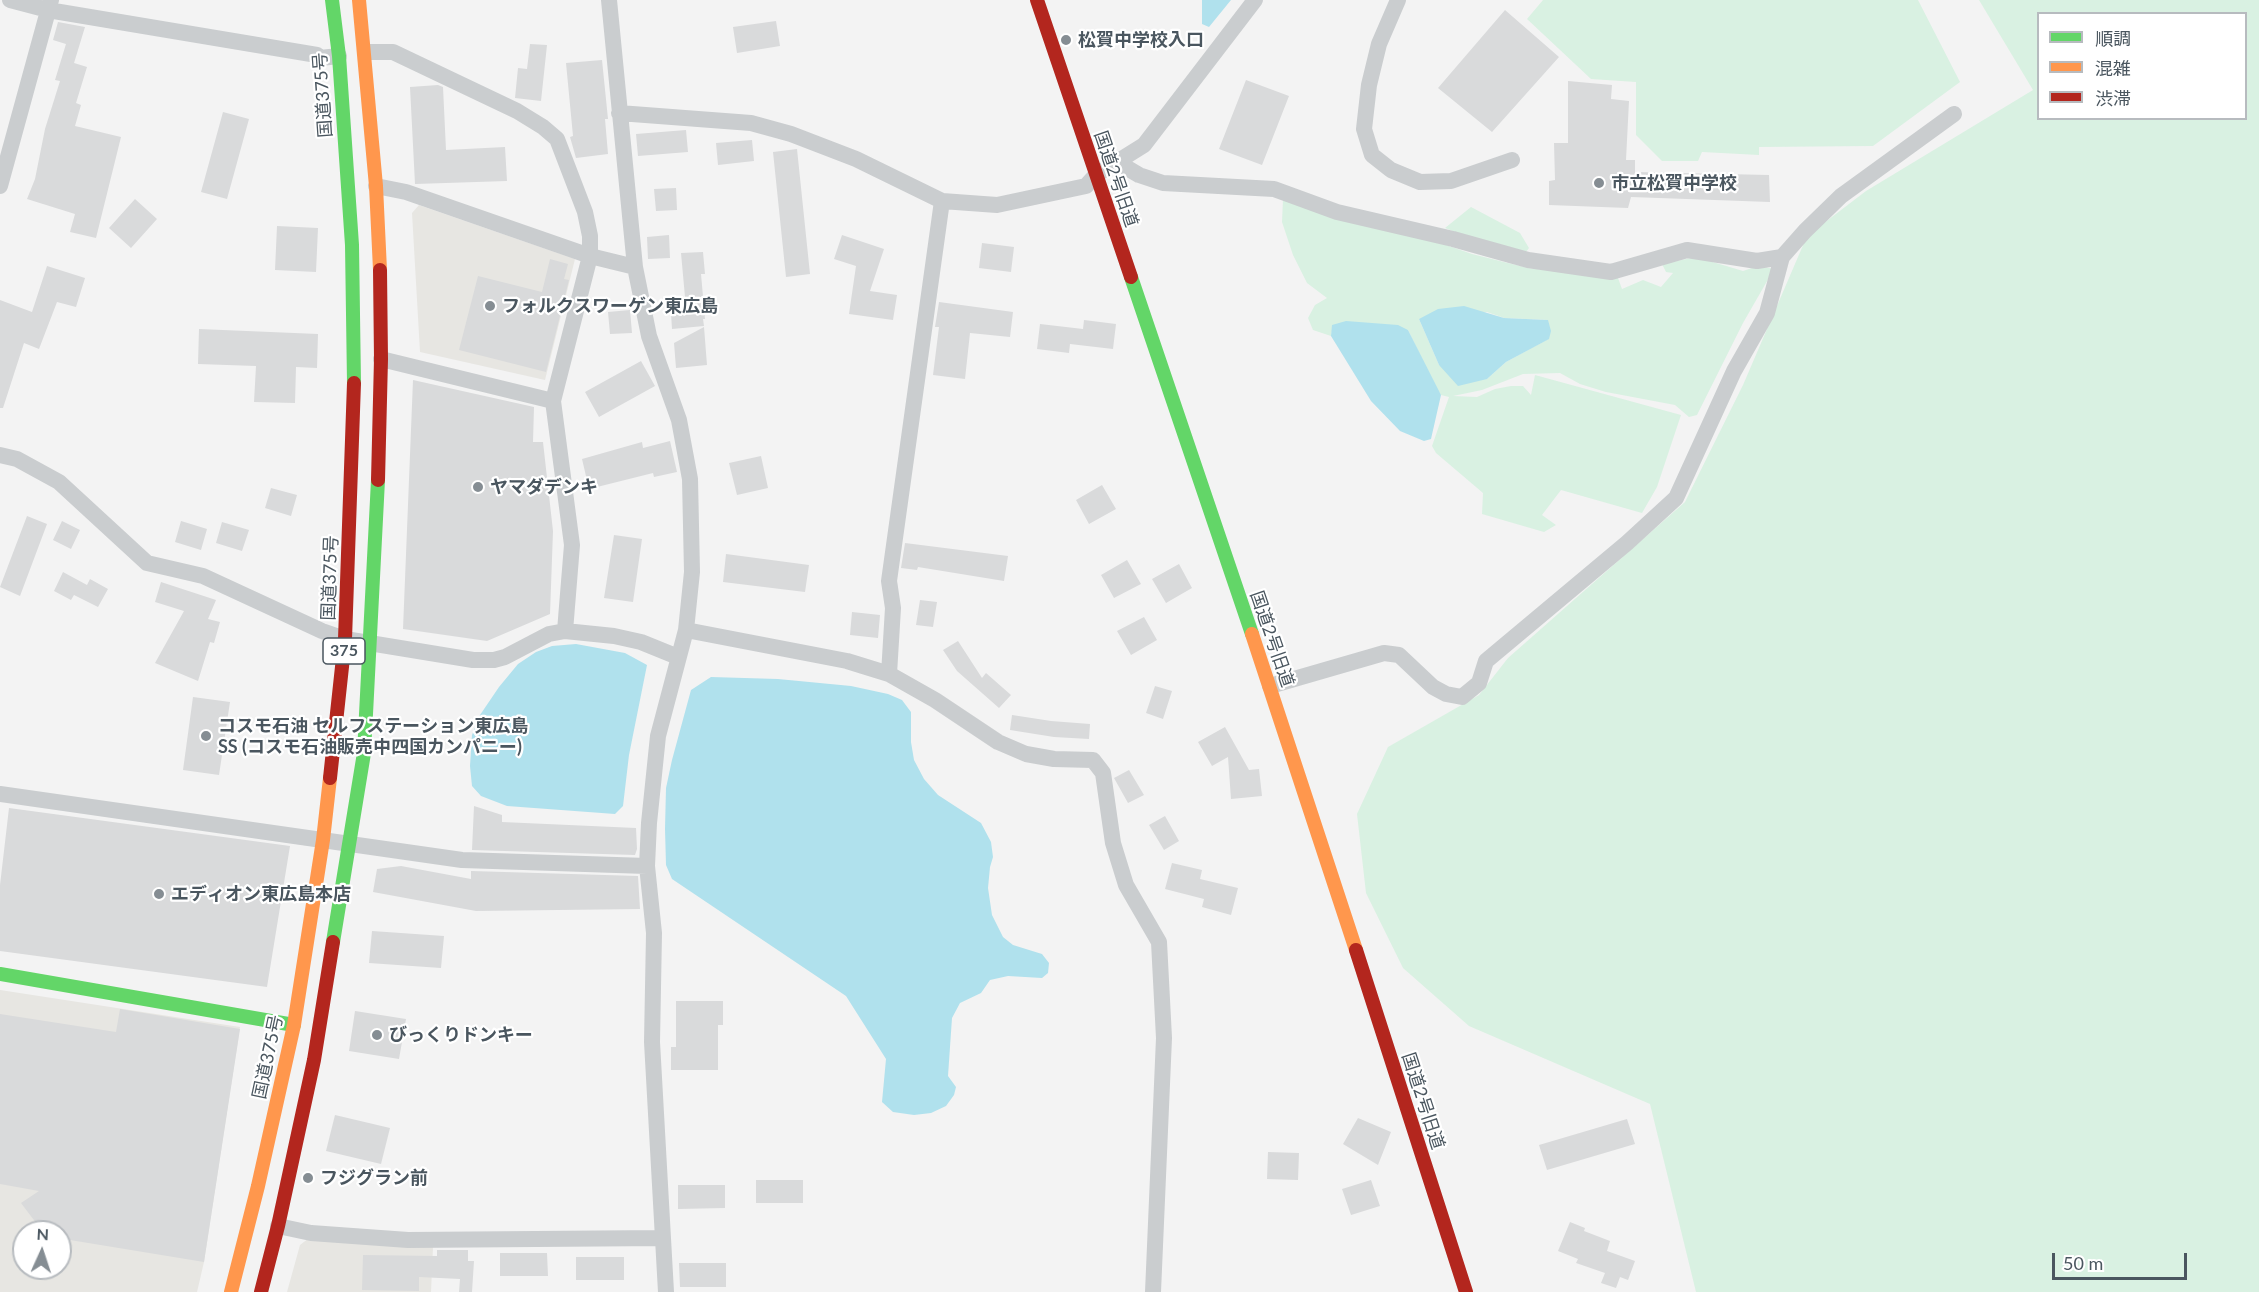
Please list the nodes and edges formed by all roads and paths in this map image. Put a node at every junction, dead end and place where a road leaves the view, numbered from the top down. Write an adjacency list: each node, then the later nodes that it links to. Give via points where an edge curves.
1 (10, 0): 8 (street)
2 (332, 0): 10 (main road, 国道375号 / 375)
3 (359, 0): 9 (main road, 375)
4 (609, 0): 11 (street)
5 (1037, 0): 15 (main road, 国道2号旧道)
6 (1255, 0): 14 (street, via 1144,145)
7 (1398, 0): 13 (street, via 1378,44 1369,85 1364,129 1372,155 1391,170 1420,182 1451,181)
8 (50, 5): 10 (street, via 320,58); 16 (street)
9 (365, 52): 17 (main road, 375); 19 (street, via 393,52 517,111 557,139 585,212)
10 (339, 56): 27 (main road, 国道375号 / 375, via 352,245 354,411)
11 (619, 112): 18 (street, via 751,123 791,134 856,159); 21 (street)
12 (1954, 114): 20 (street, via 1841,196)
13 (1512, 160)
14 (1117, 162): 15 (street); 20 (street, via 1138,175 1163,183 1274,189 1337,212 1528,260 1611,272 1687,250 1757,261)
15 (1096, 175): 18 (street, via 1086,186 997,206); 31 (main road, 国道2号旧道)
16 (0, 186)
17 (376, 186): 19 (street, via 406,192); 22 (main road, 375)
18 (942, 201): 30 (street, via 889,581 893,608)
19 (590, 256): 21 (street); 23 (street)
20 (1782, 257): 31 (street, via 1767,313 1734,371 1676,498 1486,661 1479,683 1462,697 1446,694 1399,655 1384,653)
21 (635, 267): 25 (street, via 649,336 679,420 690,479 692,572)
22 (381, 358): 23 (street); 28 (main road, 375)
23 (553, 402): 26 (street, via 572,545)
24 (0, 455): 27 (street, via 17,459 59,482 147,563 203,576)
25 (686, 630): 29 (street); 30 (street)
26 (565, 631): 28 (street, via 549,634 494,660 473,660); 29 (street, via 641,642)
27 (345, 639): 28 (street); 33 (main road, 国道375号 / 375)
28 (370, 642): 34 (main road, 375, via 363,753)
29 (678, 657): 35 (street, via 658,736)
30 (889, 674): 43 (street, via 998,742 1026,754 1093,760 1103,773 1113,843 1126,885 1159,942 1164,1038)
31 (1270, 686): 44 (main road, 国道2号旧道)
32 (0, 794): 33 (street)
33 (323, 840): 34 (street); 37 (main road, 国道375号 / 375)
34 (350, 844): 35 (street, via 462,860); 38 (main road, 375, via 314,1060)
35 (647, 866): 39 (street, via 654,933 652,1042)
36 (0, 974): 37 (main road)
37 (294, 1025): 40 (main road, 国道375号 / 375)
38 (278, 1226): 39 (street, via 311,1233 408,1240); 41 (main road, 375)
39 (663, 1238): 42 (street)
40 (231, 1292)
41 (261, 1292)
42 (666, 1292)
43 (1153, 1292)
44 (1466, 1292)

